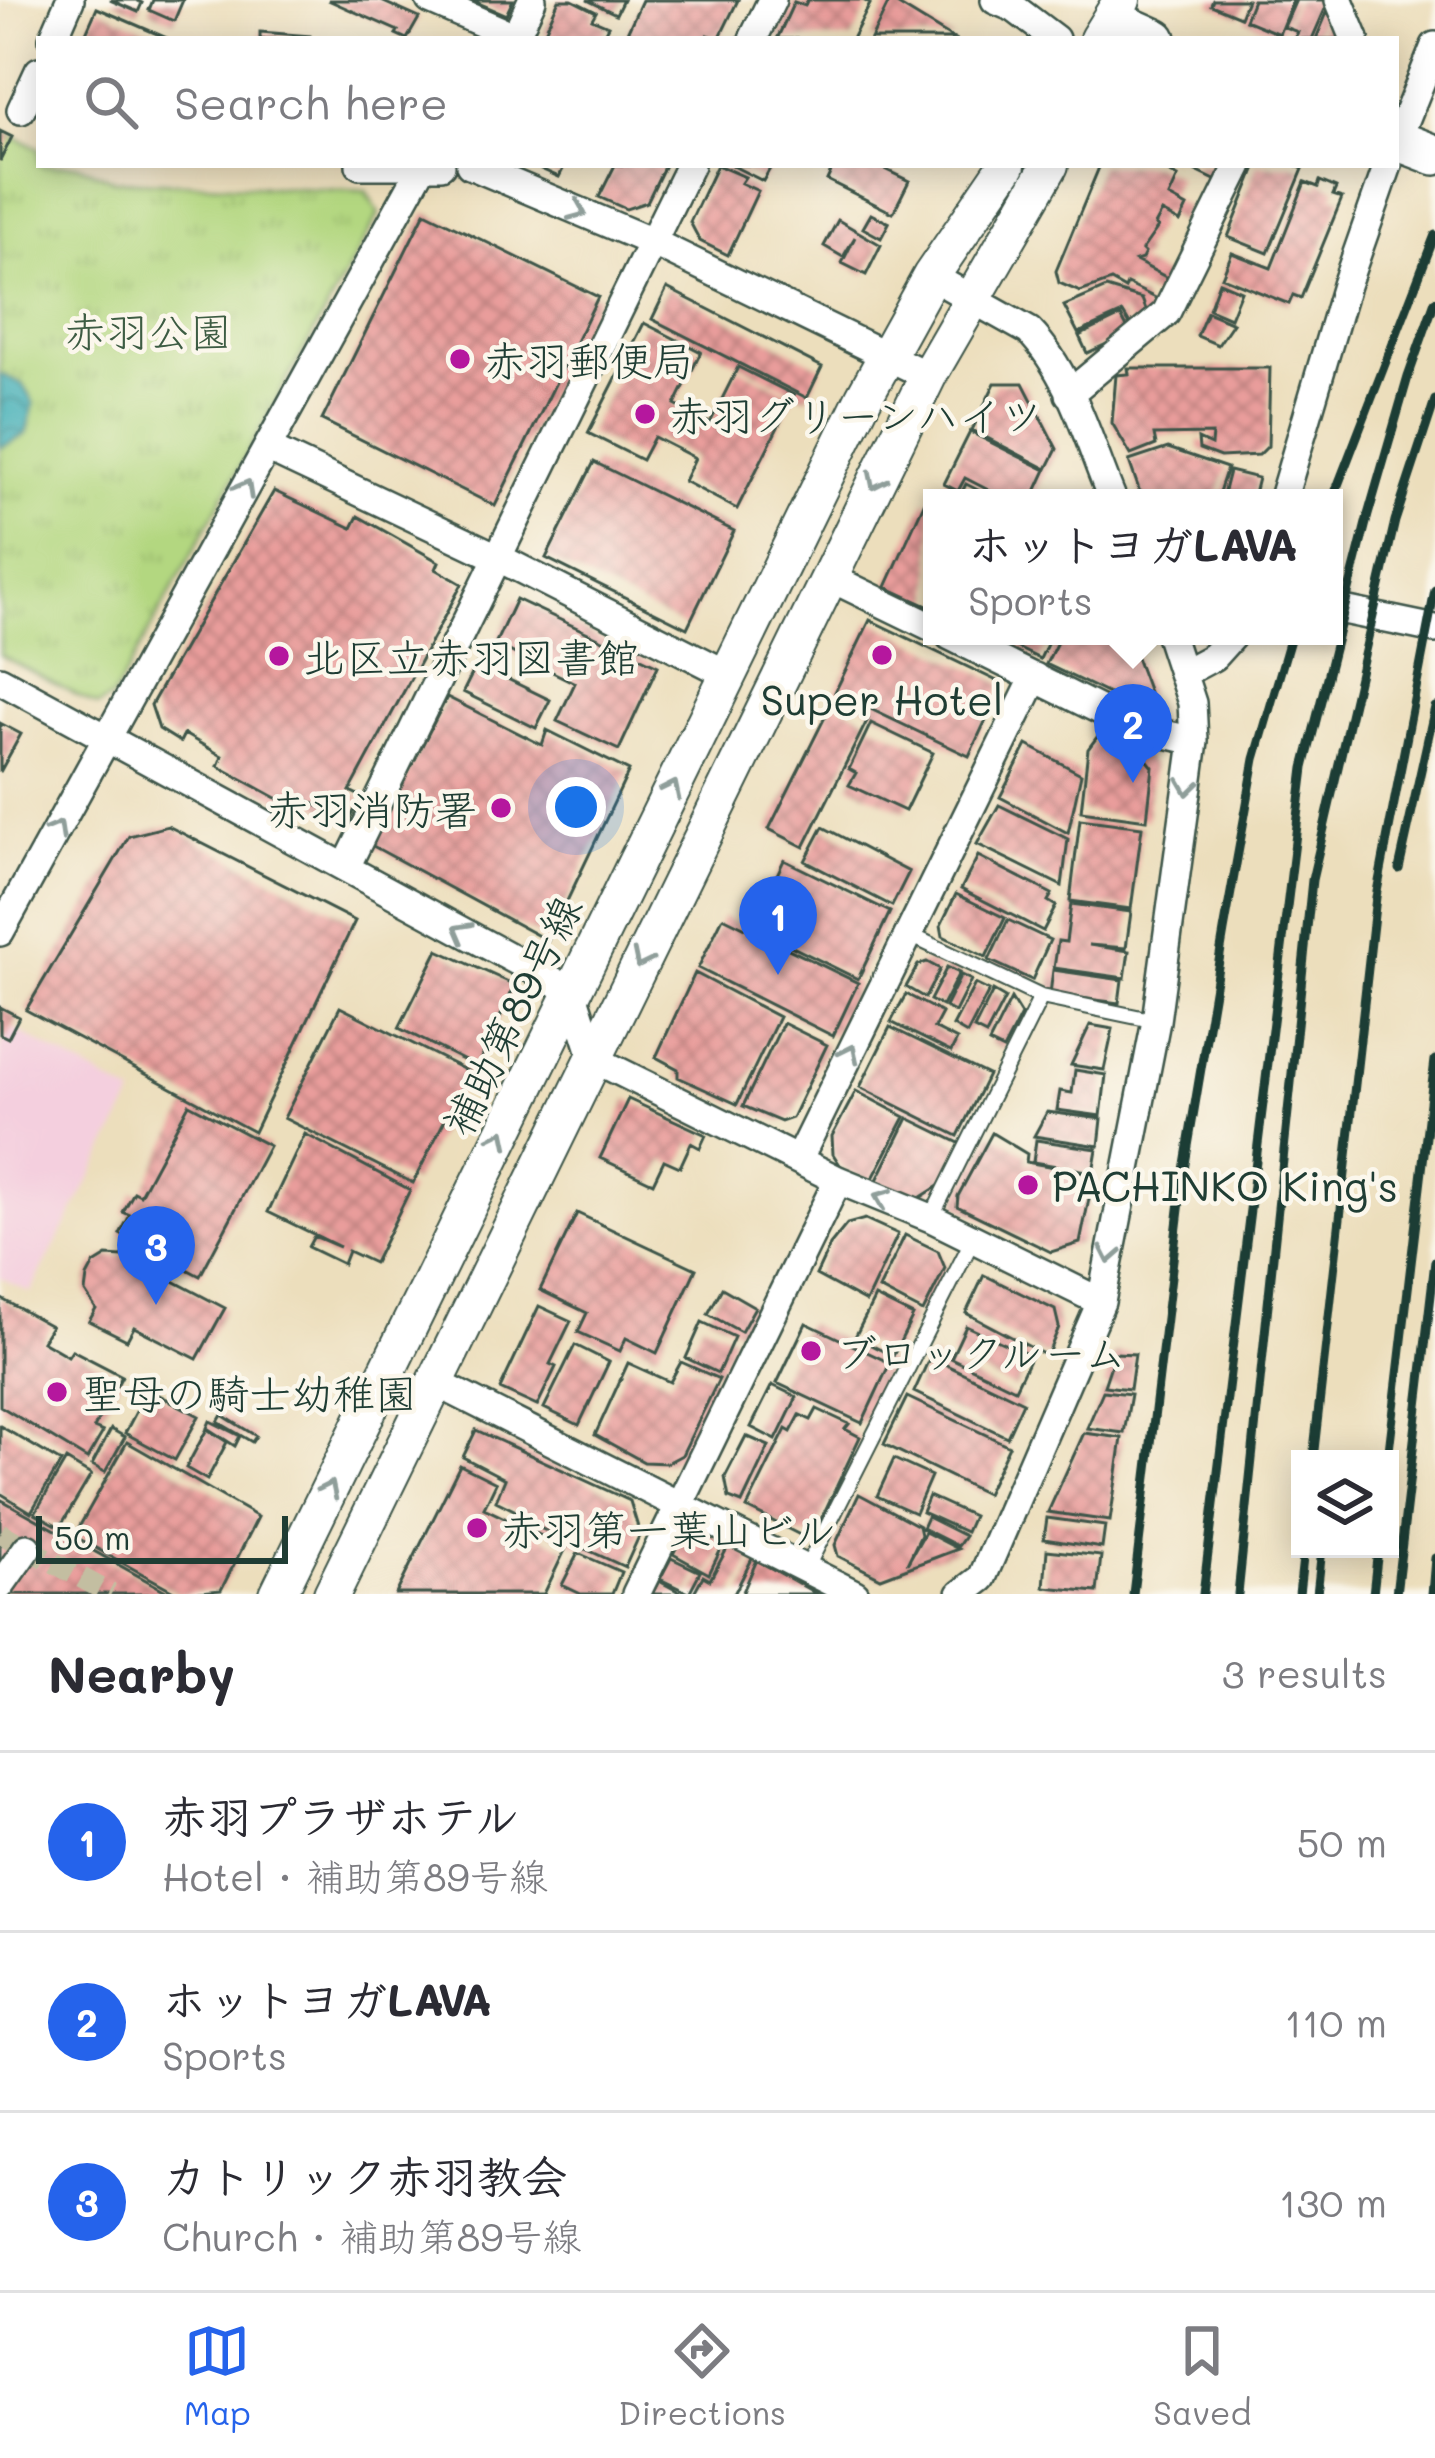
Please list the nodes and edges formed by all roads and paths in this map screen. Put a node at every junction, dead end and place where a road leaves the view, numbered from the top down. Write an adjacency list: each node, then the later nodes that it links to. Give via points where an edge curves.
1 (70, 0): 7 (street)
2 (430, 0): 8 (street)
3 (532, 0): 9 (street)
4 (772, 0): 10 (street)
5 (995, 0): 11 (street)
6 (1339, 0): 12 (street)
7 (54, 36)
8 (510, 36)
9 (515, 36)
10 (754, 36)
11 (1051, 36)
12 (1354, 36)
13 (1435, 46): 16 (street)
14 (36, 77): 15 (street)
15 (20, 110)
16 (1399, 133)
17 (1399, 141): 18 (main road)
18 (1435, 155)
19 (430, 168): 32 (street)
20 (477, 168): 26 (street, one-way to 26)
21 (689, 168): 26 (street)
22 (1005, 168): 27 (street, 補助第89号線)
23 (1048, 168): 28 (street)
24 (1238, 168): 31 (street, via 1166,314)
25 (1387, 168): 34 (street)
26 (652, 242): 29 (street); 35 (street)
27 (931, 277): 28 (street); 29 (street, 補助第89号線)
28 (970, 299): 30 (street); 31 (street, via 1029,331)
29 (885, 356): 30 (street); 44 (street, 補助第89号線)
30 (928, 376): 36 (street, one-way to 36)
31 (1069, 394): 33 (street)
32 (267, 448): 35 (street); 47 (street, one-way to 32)
33 (1108, 489)
34 (1286, 489)
35 (497, 557): 44 (street); 49 (street)
36 (829, 577): 38 (street); 55 (street, one-way to 55)
37 (1343, 610): 39 (street)
38 (923, 623)
39 (1435, 629)
40 (969, 645): 45 (street)
41 (1174, 645): 43 (street)
42 (1224, 645): 43 (street)
43 (1185, 672): 48 (street)
44 (729, 675): 52 (street, 補助第89号線, one-way to 44)
45 (1035, 677): 48 (street, via 1132,727); 51 (street)
46 (0, 680): 47 (street)
47 (107, 737): 49 (street); 50 (street, one-way to 47)
48 (1194, 741): 54 (street, one-way to 54)
49 (346, 867): 52 (street, one-way to 49)
50 (0, 932)
51 (908, 934): 53 (lane); 56 (street, one-way to 51)
52 (572, 991): 55 (street); 67 (street, 補助第89号線, one-way to 52)
53 (1041, 997): 54 (lane); 58 (lane)
54 (1156, 1021): 60 (street, one-way to 60)
55 (594, 1059): 56 (street); 61 (street)
56 (799, 1158): 57 (street)
57 (838, 1180): 58 (street, one-way to 57); 62 (street)
58 (931, 1218): 59 (street)
59 (973, 1239): 60 (street); 64 (lane)
60 (1101, 1302): 66 (street)
61 (436, 1384): 62 (street); 68 (street)
62 (681, 1503): 64 (street); 69 (street)
63 (27, 1548): 65 (street)
64 (806, 1567): 70 (street)
65 (0, 1586)
66 (976, 1589)
67 (278, 1594)
68 (332, 1594)
69 (636, 1594)
70 (855, 1594)

